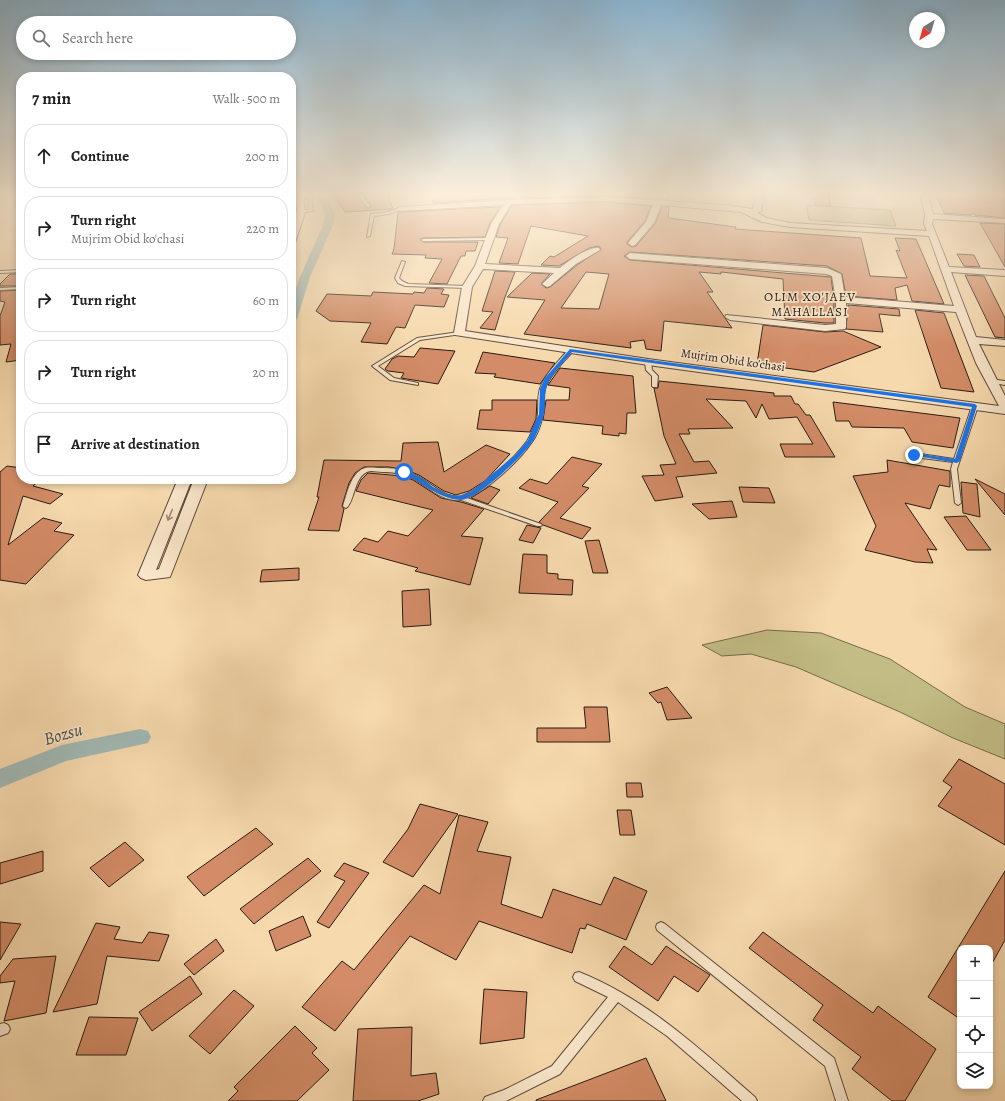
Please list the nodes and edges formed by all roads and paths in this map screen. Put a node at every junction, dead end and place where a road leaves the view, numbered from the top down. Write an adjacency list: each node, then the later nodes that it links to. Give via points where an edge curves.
1 (487, 244): 6 (street)
2 (937, 244): 7 (street)
3 (596, 250): 9 (street, via 573,262)
4 (630, 256): 16 (street, via 832,272 836,274)
5 (403, 262): 15 (lane, via 397,278 407,285)
6 (480, 266): 9 (street); 15 (street)
7 (945, 269): 11 (street); 17 (street)
8 (16, 271): 10 (lane)
9 (563, 271): 12 (street)
10 (0, 272)
11 (1005, 273)
12 (547, 284)
13 (0, 288): 14 (lane)
14 (16, 288)
15 (467, 288): 19 (street)
16 (841, 300): 17 (street); 18 (street, via 841,327 825,328)
17 (959, 309): 20 (street)
18 (730, 317)
19 (458, 333): 22 (street, Mujrim Obid ko'chasi); 26 (lane, via 419,338 375,366 392,379)
20 (973, 340): 21 (street); 24 (street)
21 (1005, 343)
22 (570, 351): 23 (street, Mujrim Obid ko'chasi); 35 (lane, via 542,389 541,414 530,441 517,456 474,493)
23 (648, 362): 27 (lane, via 649,370 655,376); 28 (street, Mujrim Obid ko'chasi)
24 (990, 381): 25 (lane); 29 (street)
25 (1005, 383)
26 (416, 384)
27 (655, 386)
28 (975, 406): 30 (street, Mujrim Obid ko'chasi); 32 (lane)
29 (1005, 406)
30 (1005, 410)
31 (914, 455): 32 (lane)
32 (957, 461): 36 (lane, via 954,469)
33 (183, 484): 34 (street, one-way to 34, via 146,575 164,574)
34 (199, 484)
35 (461, 498): 37 (lane, via 431,489 420,479 404,472 366,470 354,484); 38 (lane)
36 (958, 504)
37 (346, 506)
38 (538, 525)
39 (660, 927): 44 (lane, via 830,1062)
40 (579, 977): 41 (lane)
41 (617, 995): 42 (lane, via 556,1070); 43 (lane, via 671,1032)
42 (489, 1101)
43 (750, 1101)
44 (842, 1101)

